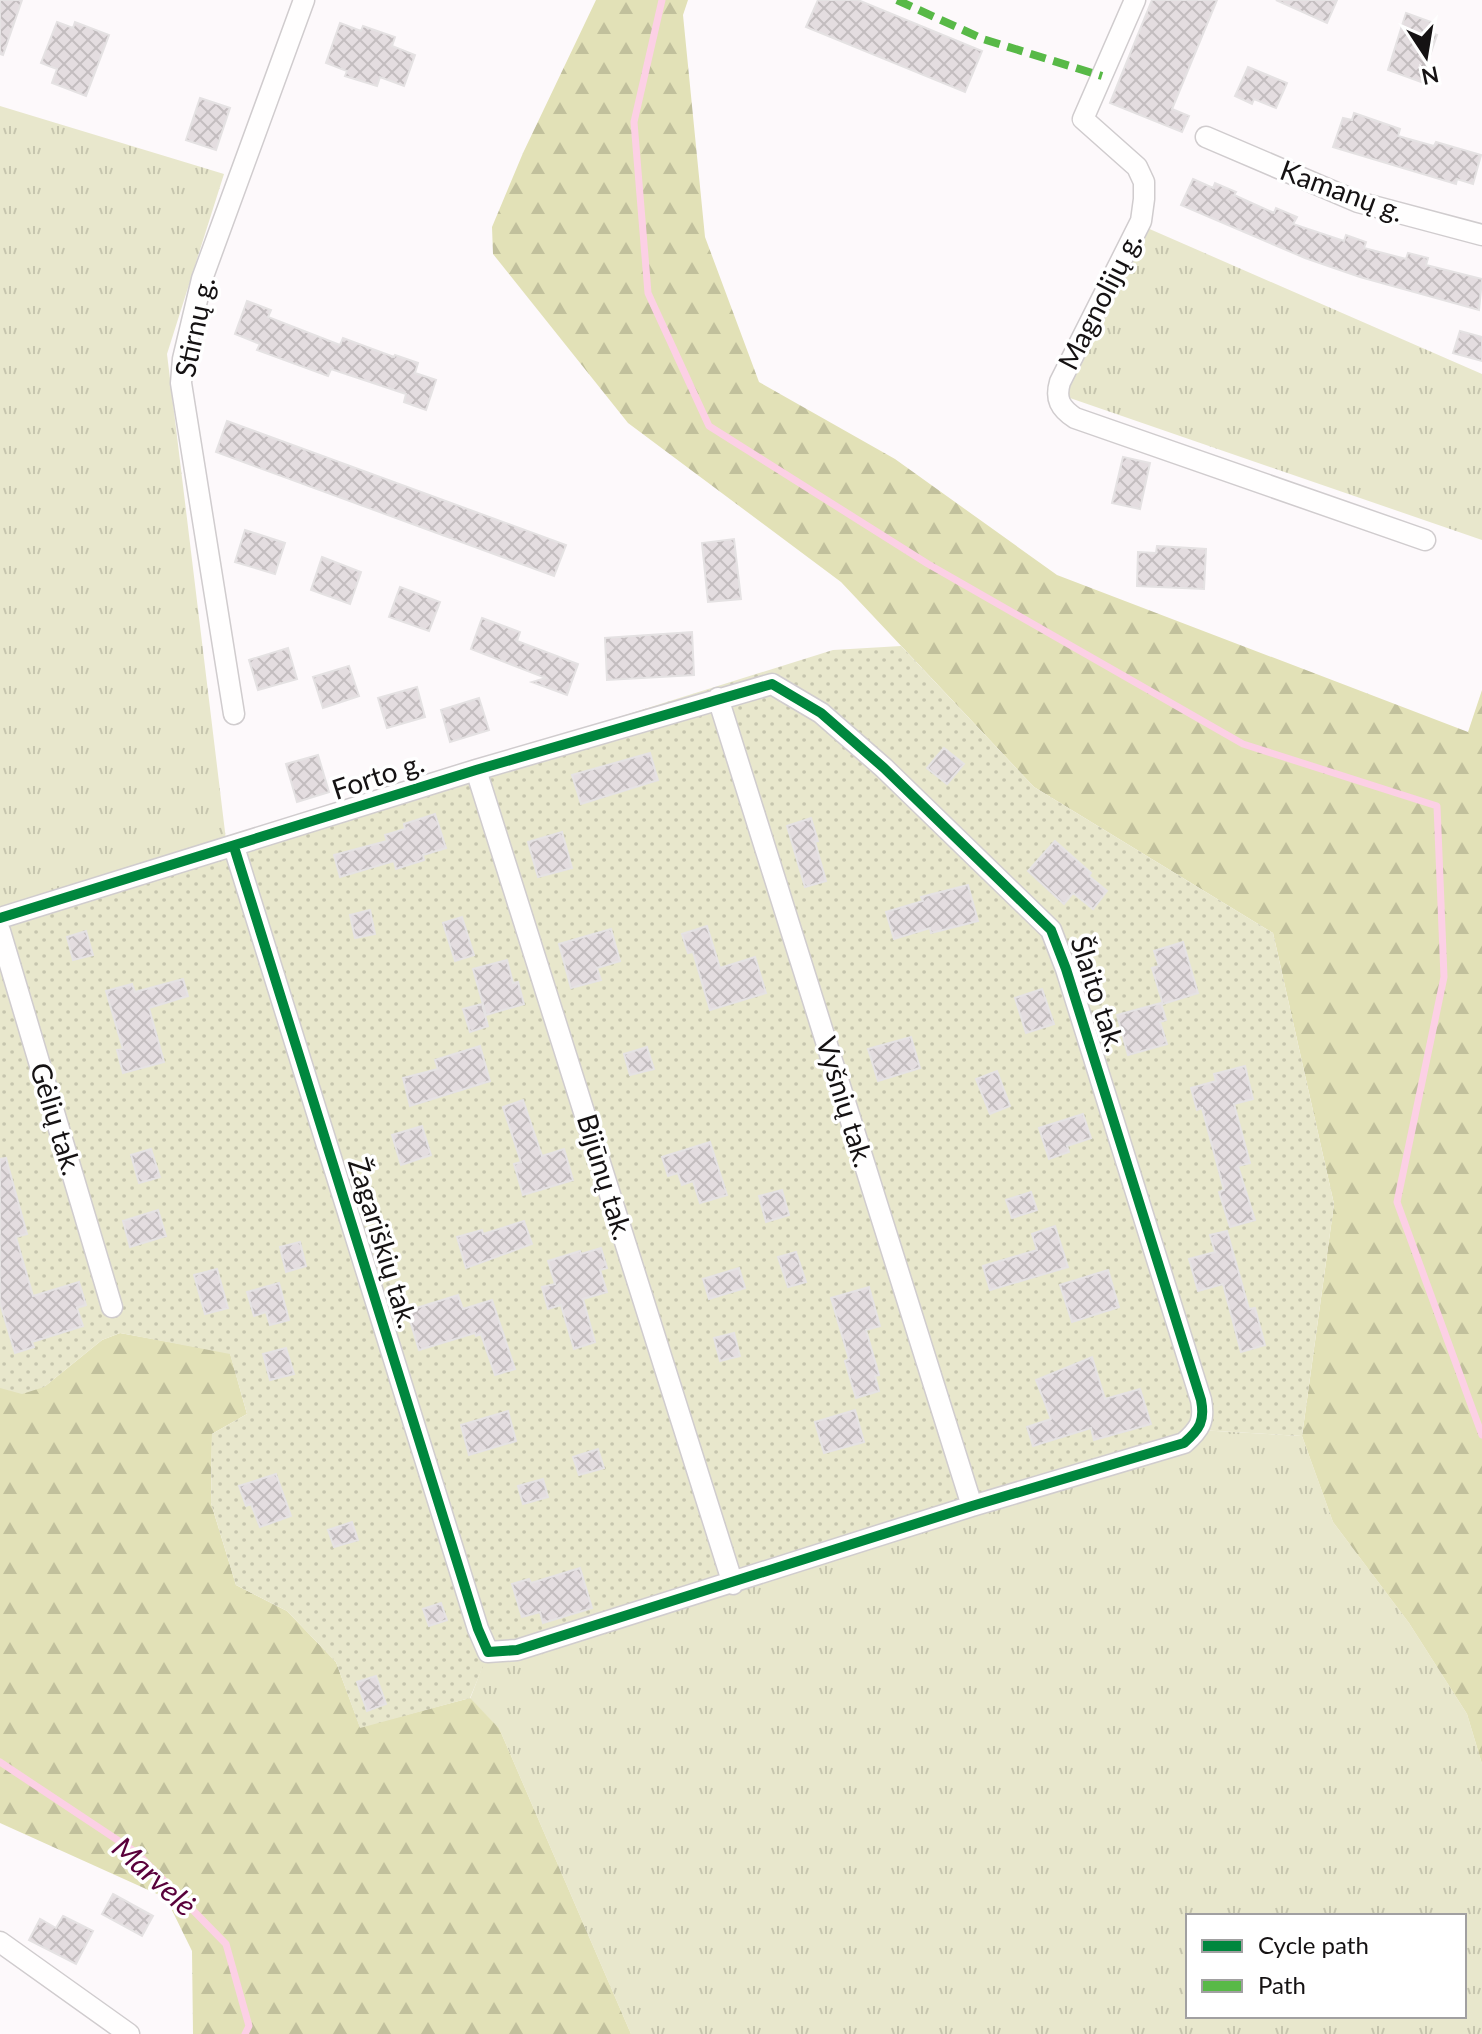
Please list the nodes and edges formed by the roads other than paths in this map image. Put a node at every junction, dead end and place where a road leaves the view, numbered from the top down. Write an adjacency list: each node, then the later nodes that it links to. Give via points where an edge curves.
1 (304, 0): 8 (street, Stirnų g., via 202,279 183,359 181,383)
2 (1135, 0): 5 (street, Magnolijų g., via 1083,119 1137,167 1144,182 1141,221 1060,382 1063,410)
3 (1206, 137): 4 (street, Kamanų g., via 1358,202)
4 (1482, 235)
5 (1425, 540)
6 (772, 684): 7 (street, Forto g.); 14 (street, Šlaito tak., via 821,713 884,768 1051,930 1201,1400 1199,1430 1184,1443)
7 (718, 698): 9 (street, Forto g.); 14 (street, Vyšnių tak.)
8 (234, 714)
9 (476, 770): 10 (street, Forto g.); 15 (street, Bijūnų tak.)
10 (234, 847): 11 (street, Forto g.); 15 (street, Žagariškių tak., via 488,1652 517,1650)
11 (0, 918)
12 (0, 931): 13 (street, Gėlių tak.)
13 (112, 1307)
14 (972, 1506): 15 (street)
15 (733, 1584)
16 (0, 1942): 17 (street)
17 (129, 2034)

